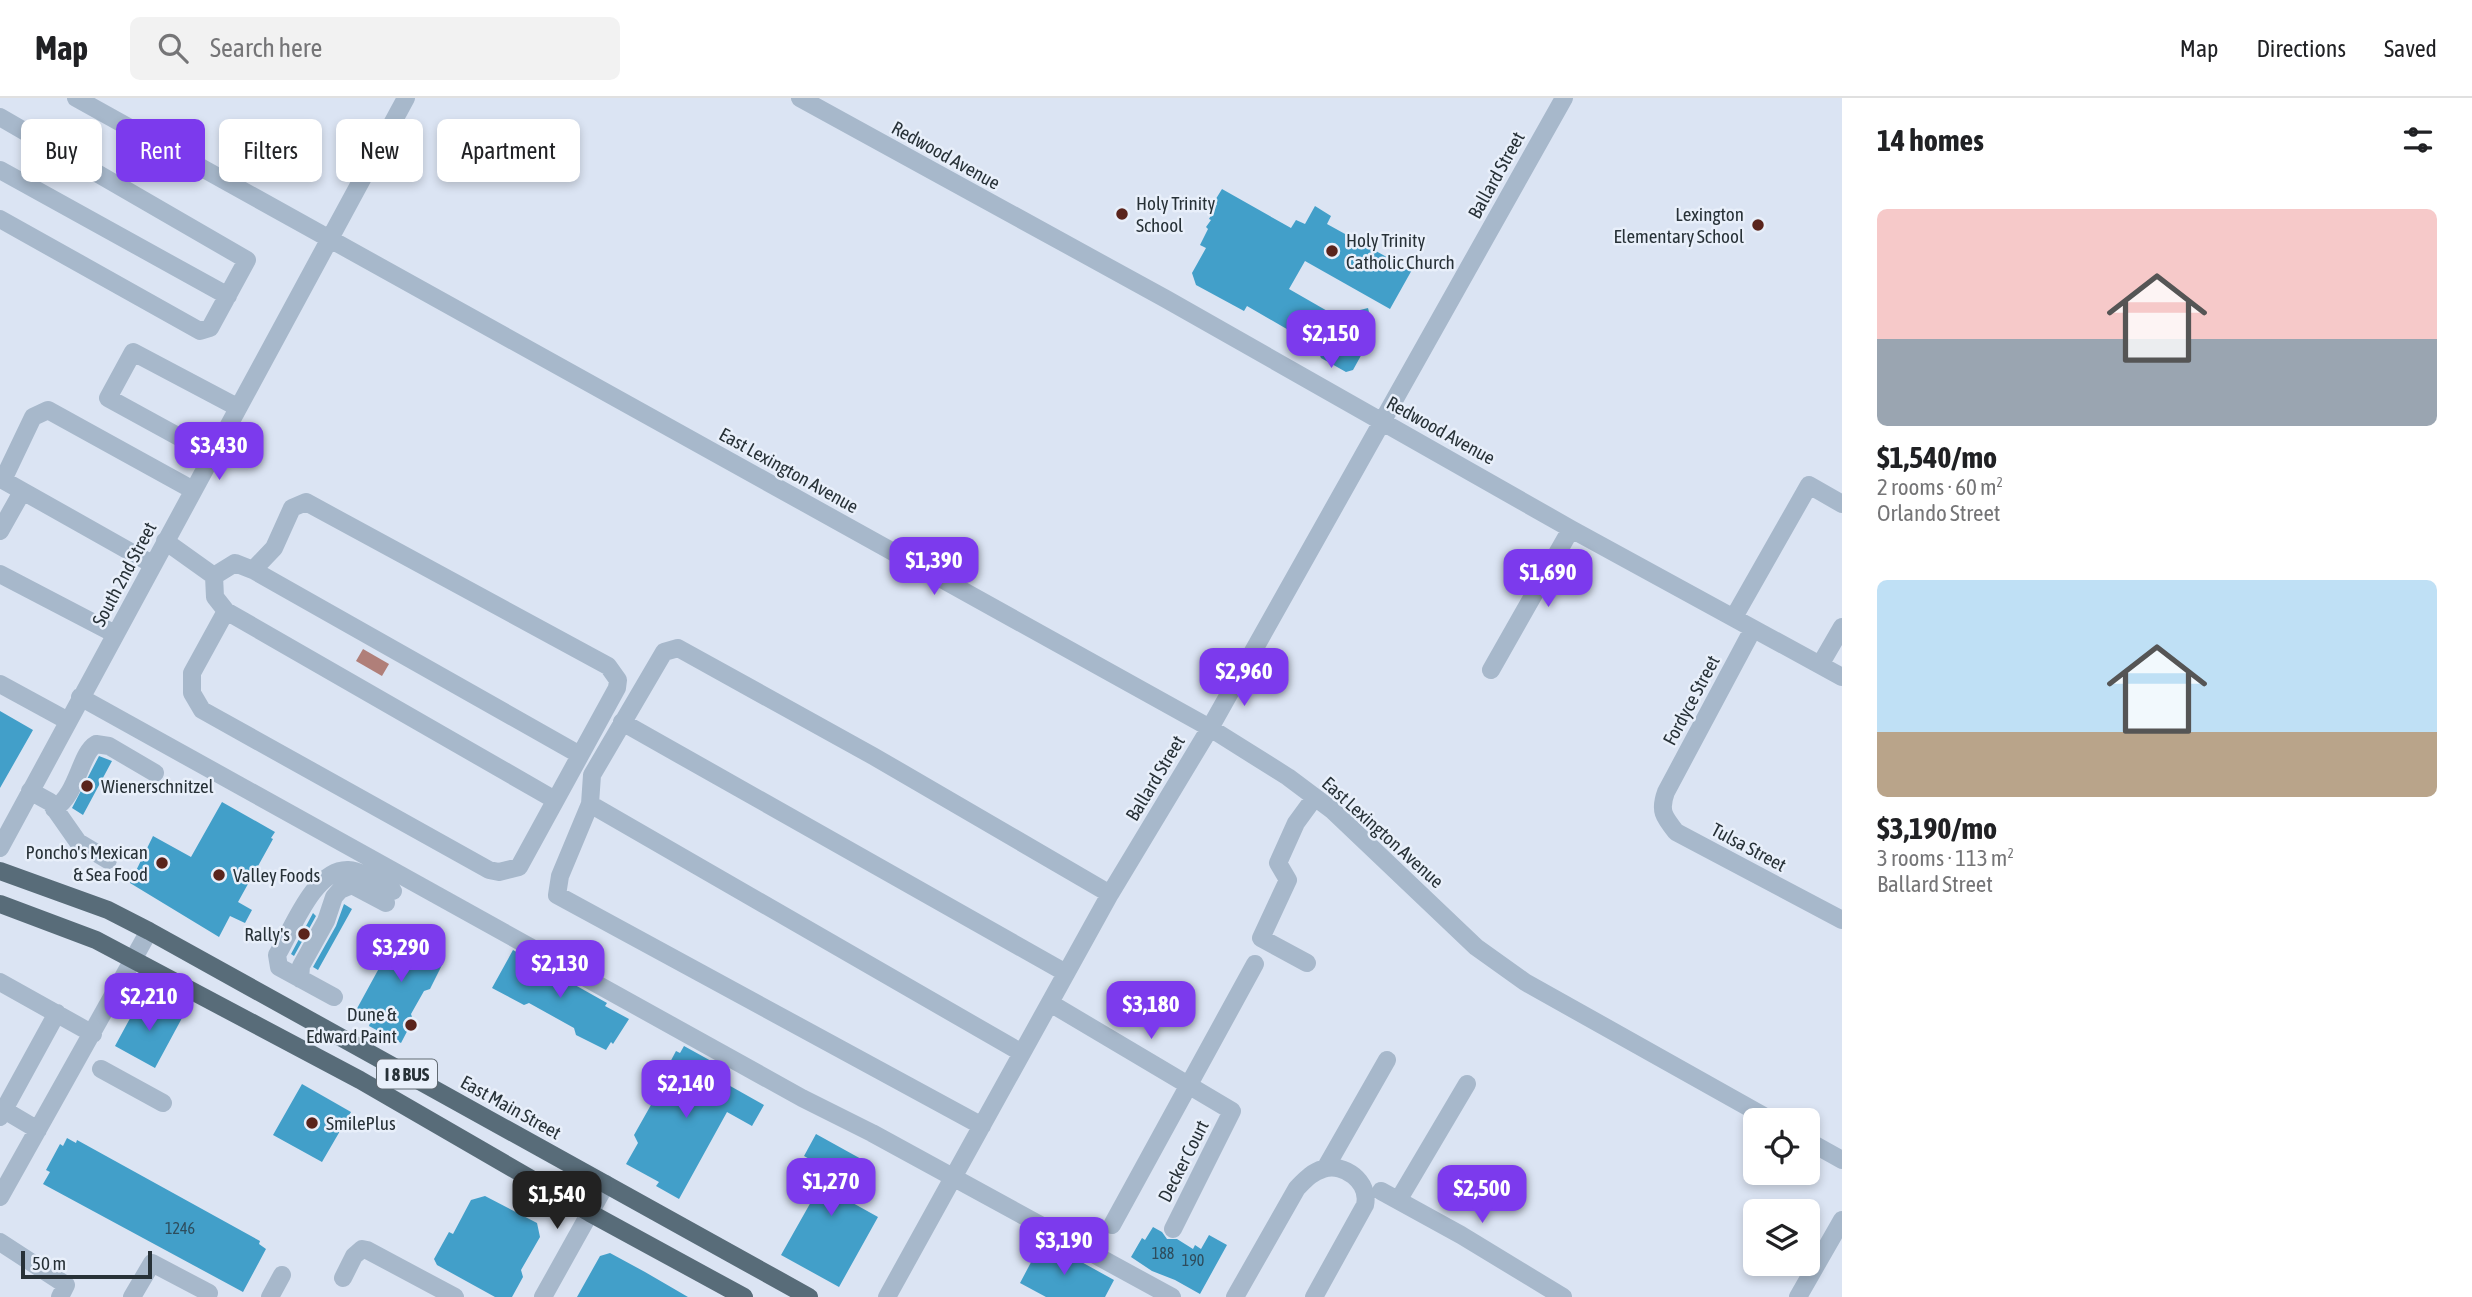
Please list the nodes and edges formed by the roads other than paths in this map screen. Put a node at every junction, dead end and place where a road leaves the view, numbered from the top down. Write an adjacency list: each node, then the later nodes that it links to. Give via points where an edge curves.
1 (76, 98): 8 (street, East Lexington Avenue)
2 (406, 98): 8 (street, South 2nd Street)
3 (800, 98): 11 (street, Redwood Avenue)
4 (1564, 98): 11 (street, Ballard Street)
5 (0, 117): 9 (street, via 247,260)
6 (0, 170): 9 (street)
7 (0, 219): 9 (street, via 200,331 210,328)
8 (328, 237): 10 (street, South 2nd Street); 35 (street, East Lexington Avenue)
9 (228, 296)
10 (237, 407): 12 (street, South 2nd Street); 12 (street, via 134,352 108,398)
11 (1384, 422): 16 (street, Redwood Avenue); 35 (street, Ballard Street)
12 (212, 455): 13 (street, South 2nd Street)
13 (193, 490): 14 (street, via 48,410 33,417 3,480); 18 (street, South 2nd Street)
14 (22, 492): 17 (street); 19 (street)
15 (1842, 504): 24 (street, via 1809,485)
16 (1571, 529): 24 (street, Redwood Avenue); 29 (street)
17 (0, 531)
18 (165, 541): 19 (street, South 2nd Street); 22 (street)
19 (152, 564): 27 (street, South 2nd Street)
20 (253, 570): 22 (street, via 235,563); 36 (street); 36 (street, via 274,548 292,508 306,502 608,666 618,680 617,688)
21 (0, 574): 27 (street)
22 (214, 576): 23 (street, via 215,597)
23 (226, 611): 41 (street); 41 (street, via 192,673 192,693 202,710 489,870 519,867)
24 (1734, 617): 26 (street, Redwood Avenue)
25 (1842, 627): 28 (street)
26 (1754, 629): 28 (street, Redwood Avenue); 39 (street, Fordyce Street)
27 (115, 634): 32 (street, South 2nd Street)
28 (1821, 665): 30 (street, Redwood Avenue)
29 (1491, 670)
30 (1842, 677)
31 (0, 684): 33 (street)
32 (80, 697): 33 (street, South 2nd Street); 77 (street, via 799,1097)
33 (68, 721): 38 (street, South 2nd Street)
34 (622, 722): 42 (street, via 592,775); 48 (street, via 664,652 678,649); 55 (street)
35 (1210, 728): 40 (street, East Lexington Avenue); 48 (street, Ballard Street)
36 (580, 755): 41 (street)
37 (155, 773): 43 (street, via 109,746 96,744 88,751 62,804)
38 (30, 791): 43 (street); 44 (street, South 2nd Street)
39 (1666, 792): 50 (street, Tulsa Street, via 1661,803 1664,817 1676,832)
40 (1315, 797): 53 (street, via 1296,823 1278,863 1288,880 1261,938); 70 (street, East Lexington Avenue, via 1476,947 1525,982)
41 (555, 800)
42 (590, 804): 64 (street); 72 (street, via 560,876 557,895)
43 (54, 809): 46 (street, via 78,842)
44 (5, 827): 45 (street, South 2nd Street)
45 (0, 848)
46 (108, 860)
47 (0, 871): 51 (main road, East Main Street / I 8 BUS, via 108,910)
48 (1110, 894): 55 (street, Ballard Street)
49 (0, 904): 52 (main road, I 8 BUS, via 96,940)
50 (1842, 920)
51 (149, 931): 52 (street); 61 (main road, East Main Street / I 8 BUS)
52 (133, 960): 62 (street); 63 (main road, I 8 BUS)
53 (1307, 963)
54 (1255, 964): 68 (street)
55 (1066, 973): 59 (street, Ballard Street)
56 (300, 979): 56 (street, via 301,966 340,890 352,885 390,897 361,873 336,872 319,884 277,955 279,967); 58 (street)
57 (0, 982): 60 (street)
58 (334, 998)
59 (1050, 1003): 64 (street, Ballard Street); 68 (street)
60 (57, 1013): 62 (street); 71 (street)
61 (319, 1025): 63 (main road); 78 (main road, East Main Street / I 8 BUS)
62 (93, 1034): 73 (street)
63 (307, 1052): 82 (main road, I 8 BUS)
64 (1022, 1053): 72 (street, Ballard Street)
65 (1387, 1060): 76 (street)
66 (101, 1069): 69 (street)
67 (1467, 1083): 81 (street)
68 (1189, 1086): 84 (street); 85 (street, Decker Court, via 1232,1111)
69 (163, 1103)
70 (1750, 1108)
71 (2, 1114): 73 (street)
72 (982, 1126): 77 (street, Ballard Street)
73 (38, 1130): 80 (street)
74 (1820, 1148): 75 (street)
75 (1842, 1160)
76 (1326, 1167): 99 (street, via 1297,1188); 100 (street, via 1358,1178 1367,1195)
77 (954, 1178): 97 (street, Ballard Street); 98 (street)
78 (606, 1184): 82 (street); 96 (main road, East Main Street / I 8 BUS)
79 (1381, 1191): 81 (street)
80 (0, 1197)
81 (1399, 1199): 101 (street)
82 (590, 1213): 94 (street); 95 (main road, I 8 BUS)
83 (1842, 1220): 102 (street)
84 (1112, 1225)
85 (1173, 1229)
86 (0, 1242): 89 (street)
87 (282, 1275): 92 (street)
88 (343, 1278): 93 (street, via 354,1256 367,1250)
89 (65, 1293)
90 (132, 1297): 91 (street, via 152,1263 209,1293)
91 (207, 1297)
92 (270, 1297)
93 (455, 1297)
94 (543, 1297)
95 (744, 1297)
96 (809, 1297)
97 (887, 1297)
98 (1172, 1297)
99 (1235, 1297)
100 (1314, 1297)
101 (1563, 1297)
102 (1798, 1297)

